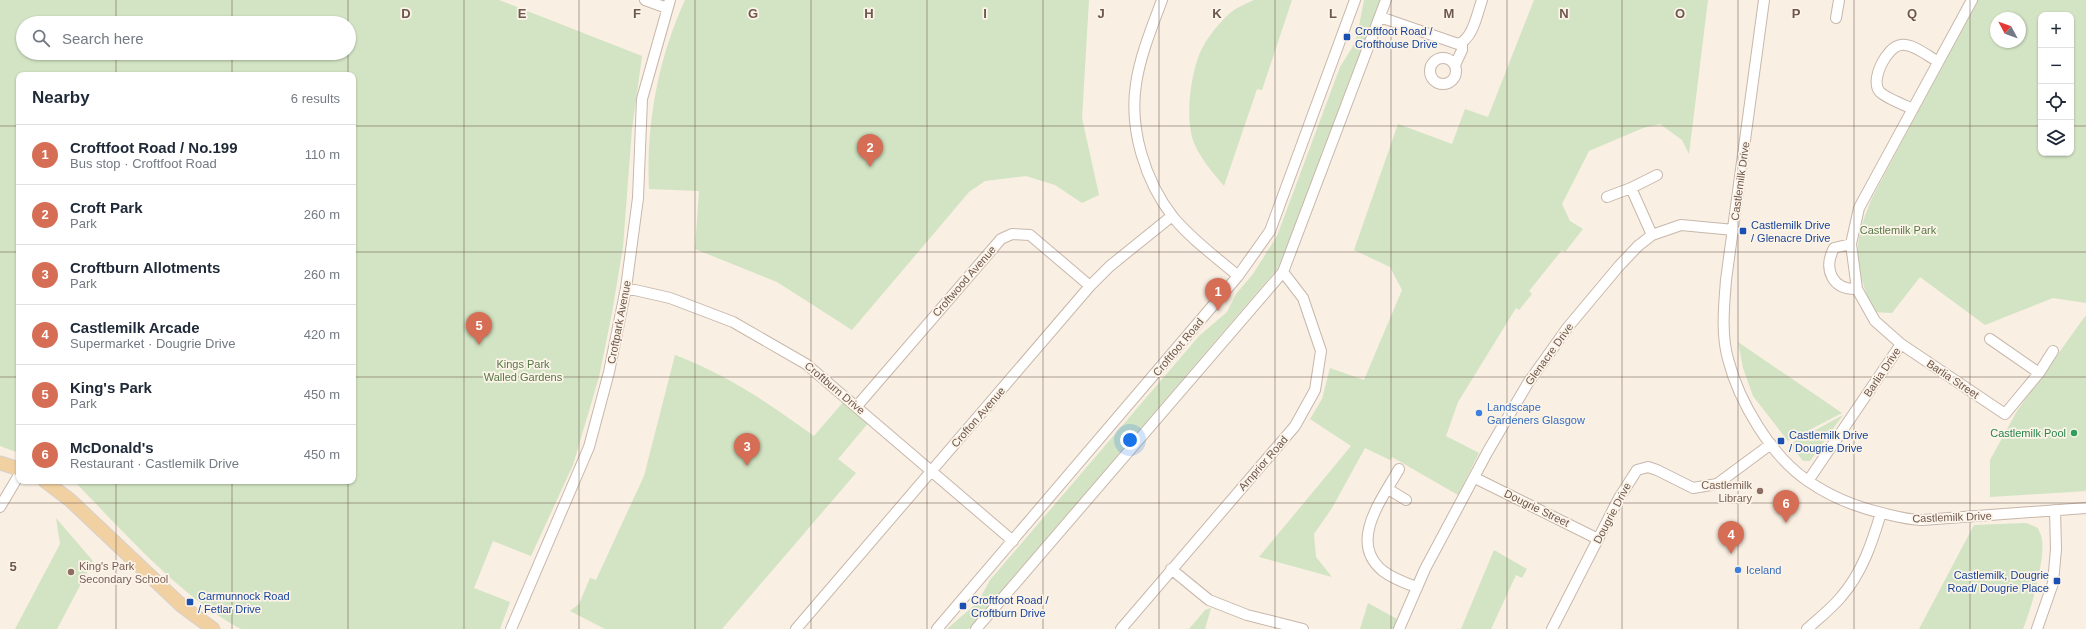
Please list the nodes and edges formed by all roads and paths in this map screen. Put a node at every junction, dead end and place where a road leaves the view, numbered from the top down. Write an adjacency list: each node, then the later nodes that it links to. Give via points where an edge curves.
1 (645, 0): 9 (street)
2 (1162, 0): 19 (street, via 1141,61 1136,85 1135,115 1145,165)
3 (1355, 0): 24 (street, Croftfoot Road, via 1270,231)
4 (1386, 0): 10 (street)
5 (1482, 0): 12 (street, via 1468,35)
6 (1764, 0): 20 (street, Castlemilk Drive)
7 (1839, 0): 11 (street)
8 (1972, 0): 13 (street, Barlia Drive)
9 (669, 4): 26 (street, Croftpark Avenue, via 642,99 638,198)
10 (1380, 18): 12 (street, via 1450,42); 23 (street)
11 (1836, 18)
12 (1462, 42): 14 (street, via 1461,54)
13 (1937, 61): 15 (street, Barlia Drive); 15 (street, via 1908,45 1901,45 1889,53 1879,70 1876,80 1880,93)
14 (1455, 65)
15 (1913, 109): 22 (street, Barlia Drive, via 1859,208)
16 (1657, 175): 17 (street)
17 (1631, 188): 18 (street); 21 (street)
18 (1607, 197)
19 (1172, 216): 24 (street); 25 (street, Crofton Avenue, via 1110,266)
20 (1734, 230): 21 (street, Glenacre Drive, via 1681,225); 33 (street, Castlemilk Drive, via 1726,280 1724,323 1727,358 1742,397)
21 (1652, 235): 38 (street, Glenacre Drive, via 1624,259 1568,327 1528,383)
22 (1851, 244): 27 (street, Barlia Drive); 27 (street, via 1834,248 1829,261 1835,282 1841,287)
23 (1283, 272): 50 (street, Arnprior Road, via 1303,298 1321,351 1315,390 1295,426); 56 (street)
24 (1238, 276): 49 (street, Croftfoot Road)
25 (1090, 286): 32 (street, Croftwood Avenue, via 1030,235 1012,234 1002,239); 37 (street, Crofton Avenue)
26 (626, 288): 32 (street, Croftburn Drive, via 670,298 733,322 806,364); 53 (street, Croftpark Avenue, via 610,372 589,447)
27 (1857, 289): 29 (street, Barlia Drive, via 1874,321)
28 (1990, 339): 31 (street)
29 (1901, 344): 31 (street, Barlia Street, via 2005,414); 40 (street, Barlia Drive)
30 (2053, 351): 31 (street)
31 (2039, 373)
32 (857, 406): 37 (street, Croftburn Drive)
33 (1771, 444): 40 (street, Castlemilk Drive, via 1792,468); 48 (street, Dougrie Drive, via 1717,484 1693,488 1648,467 1637,470)
34 (0, 463): 35 (main road)
35 (16, 468)
36 (1399, 469): 42 (street)
37 (932, 471): 49 (street, Croftburn Drive); 54 (street, Crofton Avenue)
38 (1475, 478): 48 (street, Dougrie Street); 51 (street, Glenacre Drive)
39 (16, 479): 44 (street)
40 (1808, 481): 47 (street, Castlemilk Drive, via 1830,494)
41 (49, 484): 52 (main road, via 70,500 182,606)
42 (1388, 489): 43 (street); 51 (street, via 1372,518 1367,532 1367,545 1373,559 1383,571)
43 (1406, 500)
44 (0, 507)
45 (2086, 508): 46 (street, Castlemilk Drive)
46 (2055, 510): 47 (street, Castlemilk Drive, via 1913,520); 62 (street, via 2056,549 2053,584)
47 (1881, 513): 61 (street, via 1873,542 1858,574 1840,598)
48 (1598, 539): 60 (street, Dougrie Drive)
49 (1013, 541): 55 (street, Croftfoot Road)
50 (1171, 569): 57 (street, Arnprior Road); 58 (street, via 1209,600 1247,615)
51 (1416, 587): 59 (street, Glenacre Drive)
52 (213, 629)
53 (511, 629)
54 (796, 629)
55 (937, 629)
56 (976, 629)
57 (1121, 629)
58 (1303, 629)
59 (1399, 629)
60 (1552, 629)
61 (1807, 629)
62 (2037, 629)

